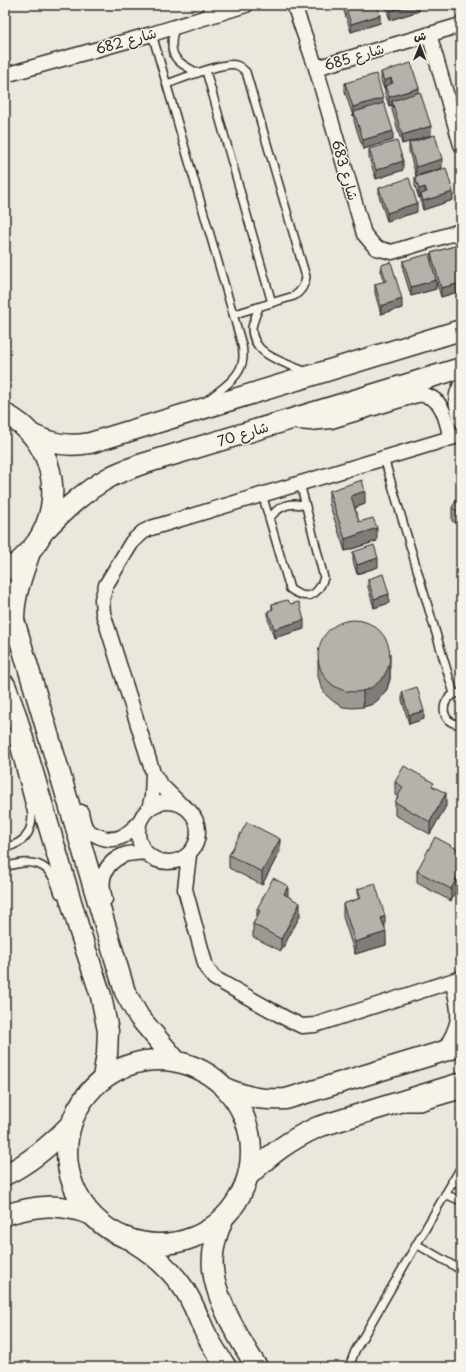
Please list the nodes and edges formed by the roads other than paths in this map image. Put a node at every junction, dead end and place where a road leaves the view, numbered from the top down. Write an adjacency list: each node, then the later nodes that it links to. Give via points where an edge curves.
1 (246, 5): 3 (street, شارع 682)
2 (294, 5): 9 (street, شارع 683)
3 (225, 8): 4 (street, شارع 682)
4 (208, 11): 6 (street, شارع 682)
5 (461, 25): 8 (street, شارع 685)
6 (175, 27): 7 (street, شارع 682); 10 (lane, via 171,44 178,62)
7 (152, 34): 11 (street, شارع 682); 12 (lane)
8 (429, 34): 9 (street, شارع 685); 13 (street)
9 (316, 68): 14 (street, شارع 683, via 364,234 376,248 392,252)
10 (202, 72): 12 (lane); 15 (lane); 15 (lane, via 234,64 246,72 306,276 300,292)
11 (5, 75)
12 (167, 84): 17 (lane)
13 (461, 145)
14 (461, 231)
15 (272, 303): 16 (lane)
16 (259, 307): 17 (lane); 20 (lane, via 252,326 259,348 278,360)
17 (235, 314): 22 (lane, via 243,359 238,372 226,385)
18 (461, 330): 20 (main road)
19 (461, 368): 25 (main road, شارع 70)
20 (313, 374): 22 (main road)
21 (461, 386): 24 (street, via 455,402)
22 (191, 412): 26 (main road, via 78,445 53,444)
23 (5, 414): 26 (main road, via 22,424)
24 (461, 420)
25 (283, 422): 27 (street, via 331,421 422,395 434,399 443,408); 33 (main road, شارع 70, via 139,465 111,476 63,510)
26 (31, 434): 33 (main road, via 43,451 51,471 51,513)
27 (456, 436): 28 (street)
28 (384, 458): 29 (street); 37 (lane)
29 (300, 483): 30 (street); 31 (lane)
30 (262, 494): 32 (lane); 41 (street, via 143,532 132,542 106,585 102,599 103,613)
31 (306, 506): 32 (lane, via 284,505); 32 (lane, via 324,578 320,589 310,596 299,596 290,590)
32 (269, 519)
33 (43, 532): 34 (main road)
34 (30, 552): 35 (main road); 40 (main road, via 14,605 14,620)
35 (5, 570)
36 (5, 685): 38 (main road)
37 (458, 693): 39 (lane, via 448,698 444,706 445,714 450,721)
38 (16, 715): 45 (lane, via 12,731 13,741 32,814 32,825 27,836 19,843); 51 (main road)
39 (461, 724)
40 (60, 772): 44 (street, via 72,786 86,828 91,833 105,839 120,838); 52 (main road)
41 (153, 773): 42 (street); 43 (street)
42 (180, 804): 43 (street, via 163,802); 47 (street, via 193,815 199,831 198,840)
43 (149, 809): 44 (street)
44 (139, 823): 46 (street, via 138,838)
45 (5, 848)
46 (145, 852): 48 (street); 52 (street, via 125,854 117,858 105,871 102,880 102,888 116,931)
47 (189, 855): 48 (street, via 176,861); 50 (street)
48 (162, 862): 50 (street, via 175,874)
49 (5, 867): 51 (lane, via 24,862 35,863 44,868 52,875 64,906)
50 (185, 889): 53 (street, via 206,967 214,978 302,1026 315,1025)
51 (80, 932): 56 (main road, via 101,996 108,1031)
52 (112, 953): 55 (main road, via 125,992 139,1017)
53 (457, 979): 54 (street, via 459,1016)
54 (452, 1049): 58 (main road, via 286,1099 266,1100)
55 (176, 1062): 56 (main road, via 161,1060 131,1064); 58 (main road, via 195,1067 212,1076)
56 (104, 1078): 61 (main road, via 78,1106)
57 (461, 1083): 60 (main road)
58 (227, 1089): 64 (main road, via 240,1108 249,1130 252,1153)
59 (461, 1095): 60 (lane, via 420,1107)
60 (391, 1104): 64 (main road, via 318,1127 298,1136 280,1147)
61 (71, 1124): 63 (main road, via 46,1149); 69 (main road, via 66,1156 69,1172 73,1187)
62 (461, 1167): 65 (lane)
63 (5, 1176)
64 (248, 1176): 71 (main road, via 239,1199)
65 (452, 1181): 66 (lane); 67 (lane)
66 (461, 1185)
67 (445, 1194): 68 (lane); 73 (lane)
68 (461, 1201)
69 (90, 1214): 70 (main road, via 61,1206 45,1206); 72 (main road, via 108,1229)
70 (5, 1215)
71 (223, 1219): 72 (main road, via 195,1237 179,1242 162,1244); 76 (main road, via 216,1235 212,1269 216,1286 238,1334)
72 (130, 1239): 75 (main road, via 168,1268 183,1287)
73 (416, 1244): 74 (lane); 77 (lane, via 355,1351)
74 (461, 1270)
75 (226, 1367)
76 (257, 1367)
77 (349, 1367)

